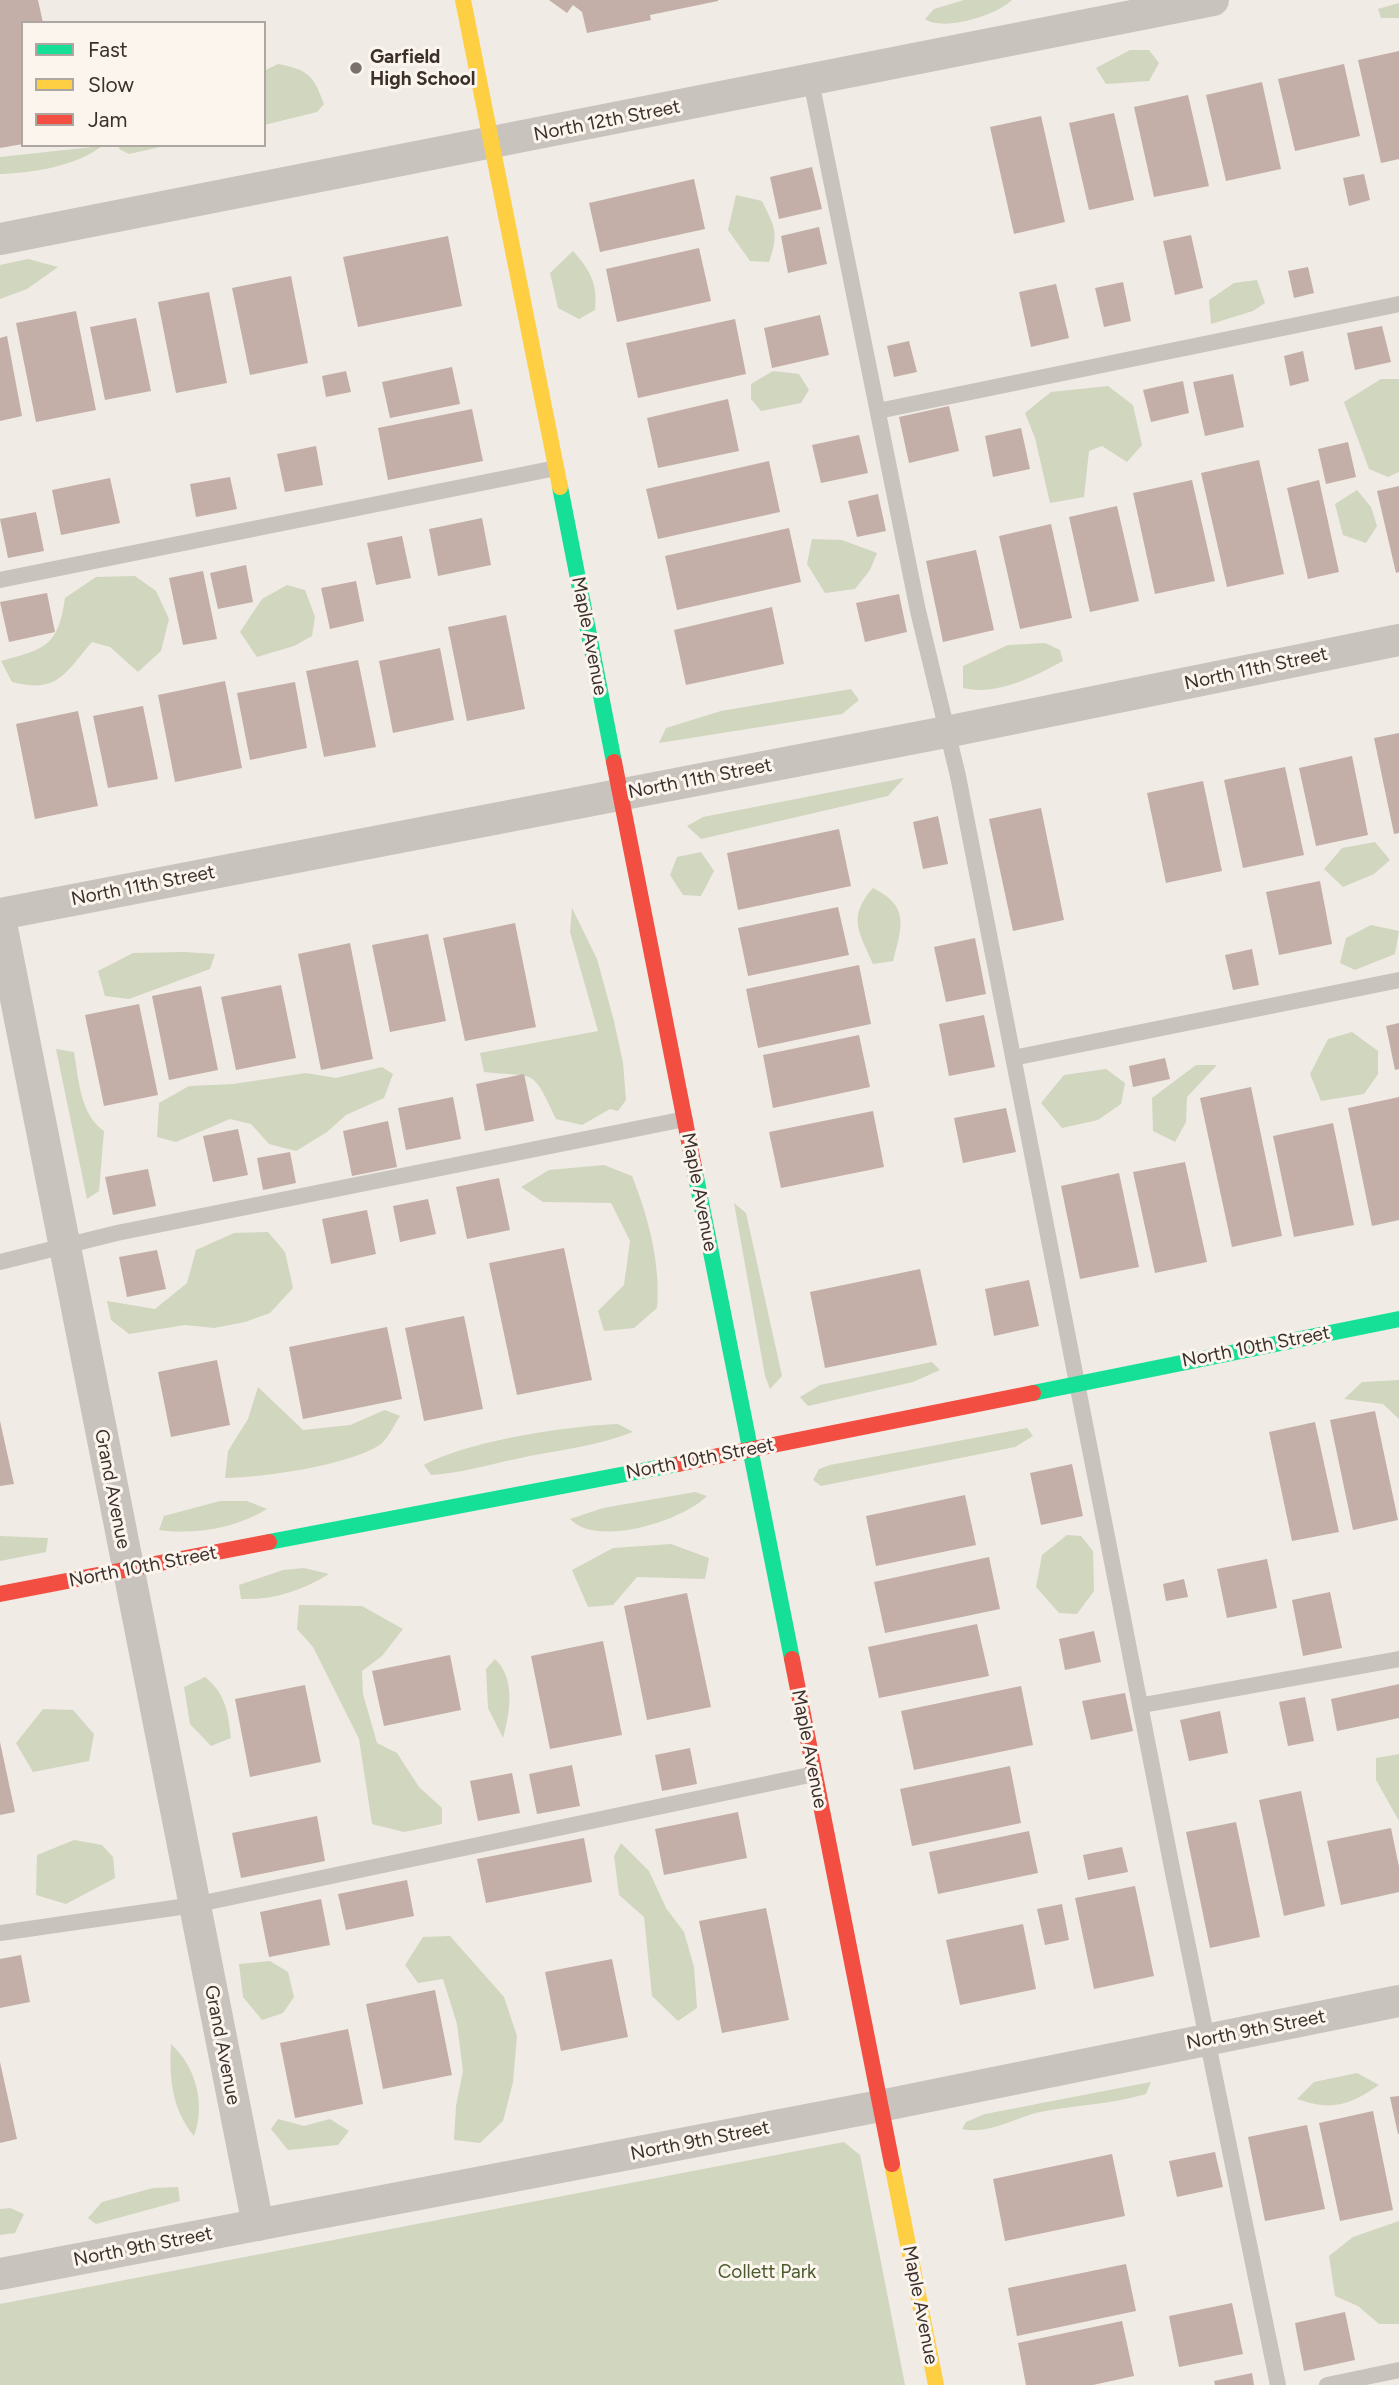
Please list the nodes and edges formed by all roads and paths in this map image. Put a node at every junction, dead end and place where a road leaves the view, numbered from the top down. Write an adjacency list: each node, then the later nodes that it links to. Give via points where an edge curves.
1 (463, 0): 4 (main road, Maple Avenue)
2 (1213, 0): 3 (street, North 12th Street)
3 (811, 81): 4 (street, North 12th Street); 7 (lane)
4 (491, 144): 5 (street, North 12th Street); 8 (main road, Maple Avenue)
5 (0, 239)
6 (1399, 304): 7 (lane)
7 (878, 411): 11 (lane)
8 (556, 468): 9 (lane); 12 (main road, Maple Avenue)
9 (0, 580)
10 (1399, 640): 11 (street, North 11th Street)
11 (946, 732): 12 (street, North 11th Street); 15 (lane)
12 (621, 794): 13 (street, North 11th Street); 16 (main road, Maple Avenue)
13 (0, 916): 17 (street, Grand Avenue)
14 (1399, 980): 15 (lane)
15 (1013, 1058): 20 (lane)
16 (685, 1119): 17 (lane); 21 (main road, Maple Avenue)
17 (65, 1247): 18 (lane); 22 (street, Grand Avenue)
18 (0, 1262)
19 (1399, 1319): 20 (main road, North 10th Street)
20 (1079, 1383): 21 (main road, North 10th Street); 25 (lane)
21 (750, 1450): 22 (main road, North 10th Street); 26 (main road, Maple Avenue)
22 (128, 1570): 23 (main road, North 10th Street); 27 (street, Grand Avenue)
23 (0, 1594)
24 (1399, 1659): 25 (lane)
25 (1143, 1705): 30 (lane)
26 (814, 1774): 27 (lane); 31 (main road, Maple Avenue)
27 (194, 1905): 28 (lane); 32 (street, Grand Avenue)
28 (0, 1933)
29 (1399, 2001): 30 (street, North 9th Street)
30 (1207, 2040): 31 (street, North 9th Street); 36 (lane)
31 (880, 2106): 32 (street, North 9th Street); 35 (main road, Maple Avenue)
32 (257, 2225): 33 (street, North 9th Street)
33 (0, 2274)
34 (1399, 2371): 37 (lane)
35 (936, 2385)
36 (1278, 2385)
37 (1328, 2385)

